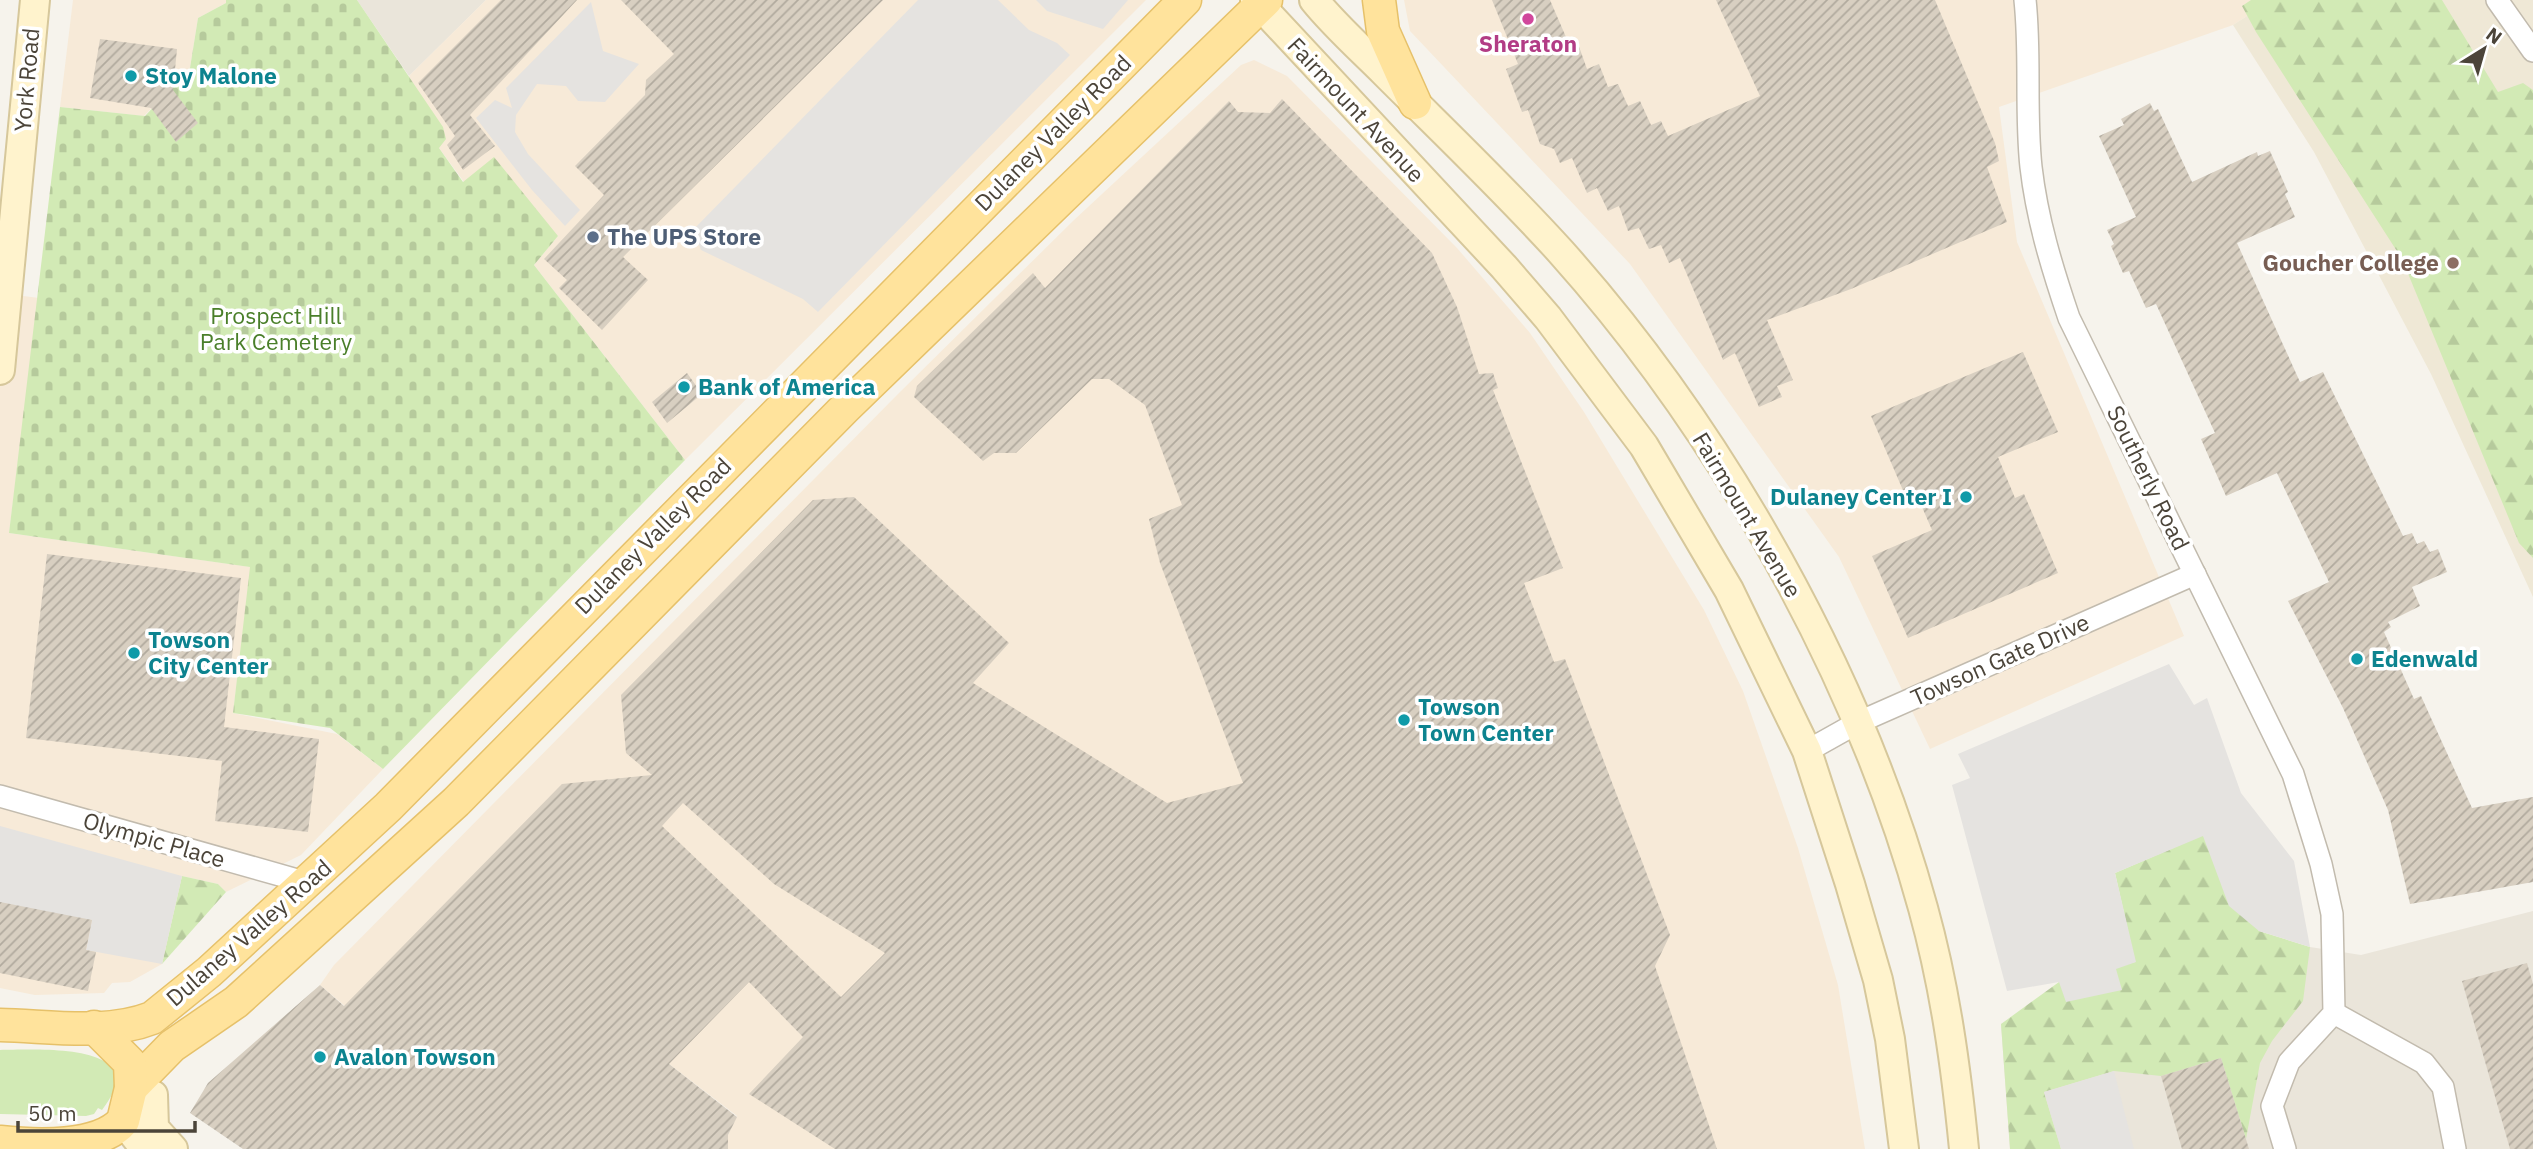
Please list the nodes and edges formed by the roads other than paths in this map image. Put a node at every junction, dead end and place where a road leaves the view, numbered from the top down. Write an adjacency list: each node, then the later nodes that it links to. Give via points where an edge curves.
1 (35, 0): 10 (main road, York Road)
2 (1185, 0): 18 (main road, Dulaney Valley Road)
3 (1314, 0): 9 (main road, Fairmount Avenue)
4 (1379, 0): 9 (main road, via 1383,31)
5 (2025, 0): 14 (street, Southerly Road, via 2031,164 2039,222 2054,274 2069,318)
6 (2497, 0): 8 (street)
7 (1260, 2): 16 (main road, Fairmount Avenue, via 1504,267 1610,398 1644,446 1729,590); 22 (main road, Dulaney Valley Road, via 845,408 456,802 236,1002 172,1046)
8 (2533, 51)
9 (1415, 103): 15 (main road, Fairmount Avenue, via 1560,251 1644,354 1760,531 1794,590)
10 (17, 186): 11 (main road); 12 (main road, York Road)
11 (0, 225)
12 (2, 320): 13 (main road, York Road)
13 (0, 370)
14 (2195, 574): 15 (street, Towson Gate Drive); 19 (street, Southerly Road, via 2293,774 2332,914)
15 (1857, 723): 16 (street, Towson Gate Drive); 29 (main road, Fairmount Avenue, via 1923,907 1949,1019)
16 (1807, 751): 28 (main road, Fairmount Avenue, via 1878,980 1891,1040)
17 (0, 796): 18 (street, Olympic Place)
18 (308, 883): 21 (main road, Dulaney Valley Road, via 152,1018)
19 (2334, 1013): 30 (street, via 2289,1062 2273,1106); 31 (street, via 2424,1063 2443,1087)
20 (0, 1025): 21 (main road, Dulaney Valley Road)
21 (94, 1027): 22 (main road, via 130,1063)
22 (134, 1104): 24 (main road, Dulaney Valley Road); 26 (main road); 27 (main road)
23 (0, 1142): 25 (main road)
24 (103, 1144): 25 (main road)
25 (30, 1146)
26 (145, 1149)
27 (173, 1149)
28 (1904, 1149)
29 (1964, 1149)
30 (2285, 1149)
31 (2455, 1149)

